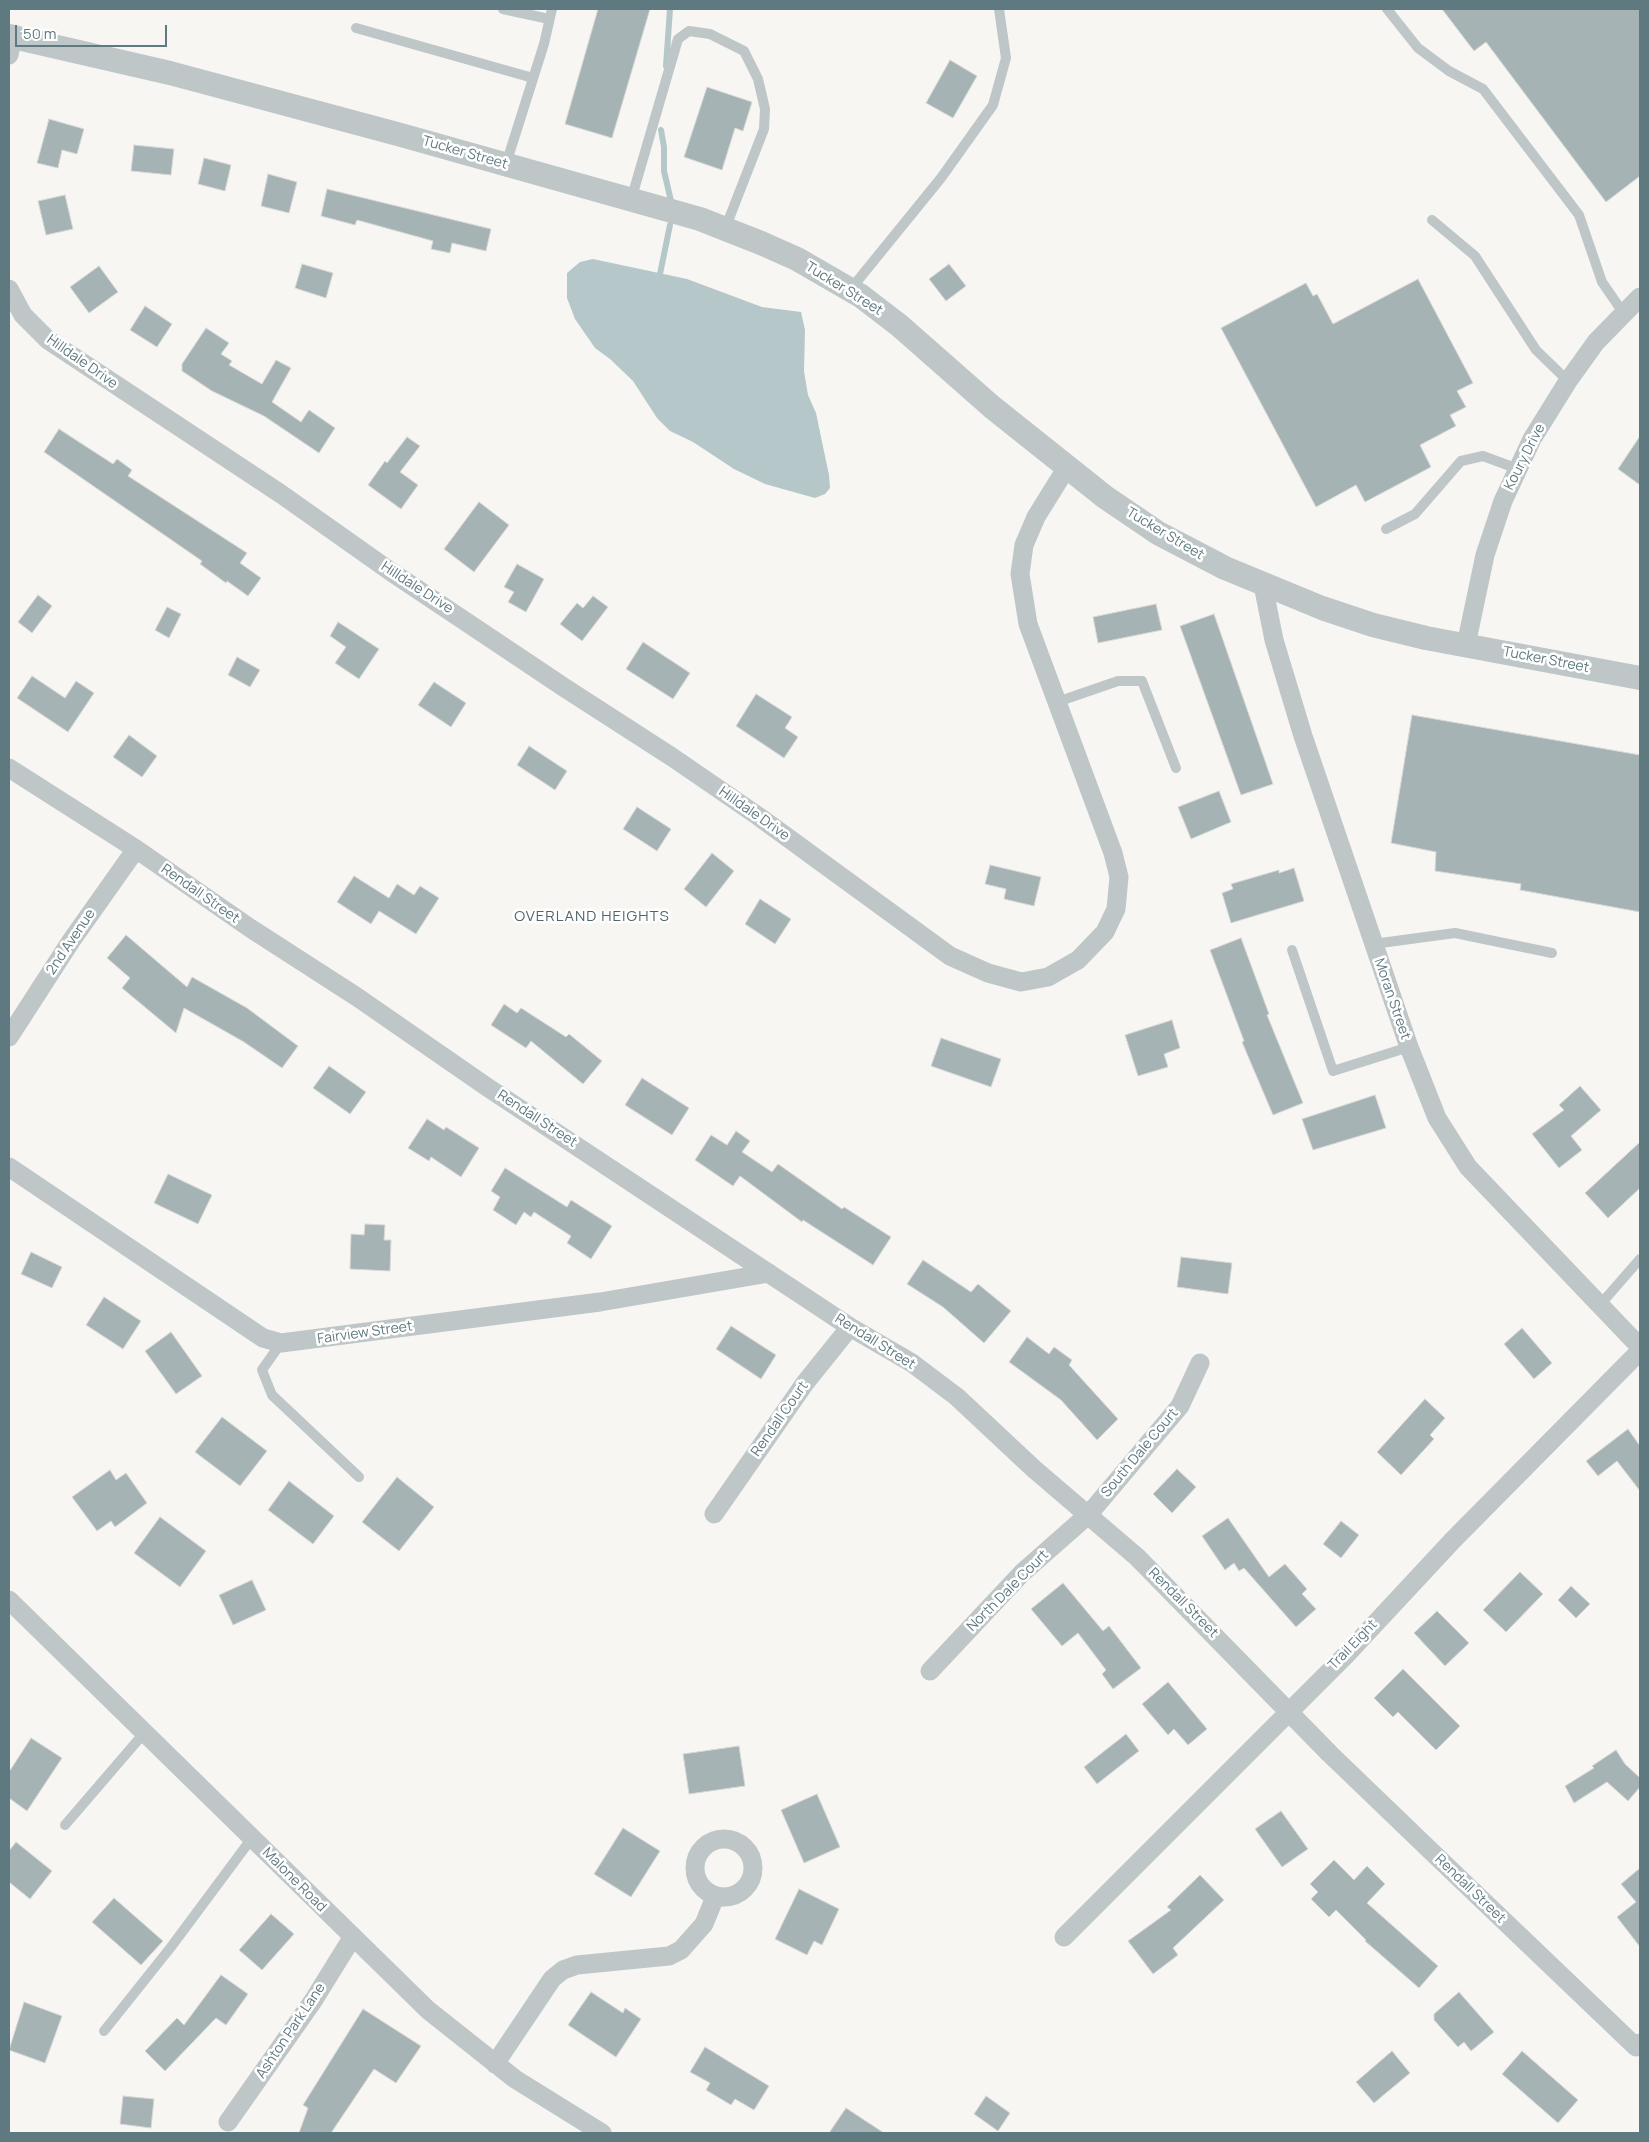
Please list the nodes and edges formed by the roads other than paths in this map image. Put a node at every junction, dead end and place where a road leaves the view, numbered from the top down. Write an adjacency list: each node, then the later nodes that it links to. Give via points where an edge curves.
1 (503, 9): 4 (lane)
2 (999, 9): 13 (lane, via 1006,58 993,105 941,178)
3 (1387, 9): 15 (lane, via 1418,48 1449,71 1483,89 1579,215 1602,282)
4 (551, 14): 7 (lane)
5 (356, 28): 7 (lane)
6 (10, 42): 8 (street, Tucker Street, via 170,73)
7 (533, 78): 8 (lane)
8 (506, 164): 9 (street, Tucker Street)
9 (631, 200): 11 (street, Tucker Street); 11 (lane, via 678,39 688,31 710,34 744,51 758,79 766,108 764,129)
10 (1432, 220): 16 (lane, via 1475,256 1536,350)
11 (725, 229): 13 (street, Tucker Street, via 797,259)
12 (9, 289): 23 (street, Hilldale Drive, via 23,315 48,340 557,683 680,762 950,956 988,973 1021,982 1048,977 1078,960 1105,932 1116,909 1119,877 1114,853)
13 (850, 290): 17 (street, Tucker Street, via 900,326 992,407)
14 (1640, 297): 15 (street, Koury Drive)
15 (1624, 314): 16 (street, Koury Drive, via 1596,342)
16 (1568, 380): 18 (street, Koury Drive)
17 (1067, 467): 20 (street, Tucker Street, via 1158,532); 23 (street, Hilldale Drive, via 1033,524 1024,545 1020,574 1028,624)
18 (1518, 469): 19 (lane, via 1483,456 1461,461 1415,514); 21 (street, Koury Drive, via 1503,501 1486,555)
19 (1386, 528)
20 (1263, 585): 21 (street, Tucker Street, via 1373,625); 27 (street, Moran Street, via 1274,640 1303,736)
21 (1466, 645): 22 (street, Tucker Street)
22 (1640, 678)
23 (1057, 702): 25 (lane, via 1118,681 1142,680)
24 (9, 768): 26 (street, Rendall Street)
25 (1176, 768)
26 (136, 849): 30 (street, 2nd Avenue); 34 (street, Rendall Street)
27 (1373, 944): 29 (lane, via 1455,932); 31 (street, Moran Street)
28 (1292, 950): 31 (lane, via 1333,1071)
29 (1552, 954)
30 (9, 1037)
31 (1409, 1047): 35 (street, Moran Street, via 1437,1118 1468,1167)
32 (9, 1167): 37 (street, Fairview Street, via 263,1338)
33 (1640, 1259): 35 (lane)
34 (769, 1273): 36 (street, Rendall Street); 37 (street, Fairview Street, via 600,1302)
35 (1599, 1306): 38 (street, Moran Street)
36 (850, 1327): 42 (street, Rendall Court, via 805,1382); 43 (street, Rendall Street, via 912,1363 956,1397 1034,1469)
37 (281, 1343): 41 (lane, via 262,1370 272,1395)
38 (1640, 1347)
39 (1640, 1351): 46 (street, Trail Eight, via 1453,1540 1345,1656)
40 (1200, 1363): 43 (street, South Dale Court, via 1180,1406)
41 (359, 1477)
42 (714, 1514)
43 (1089, 1514): 45 (street, North Dale Court, via 1022,1573); 46 (street, Rendall Street, via 1137,1557)
44 (9, 1600): 47 (street, Malone Road)
45 (930, 1671)
46 (1287, 1711): 51 (street, Trail Eight); 54 (street, Rendall Street)
47 (145, 1732): 48 (lane); 49 (street, Malone Road)
48 (65, 1825)
49 (252, 1838): 52 (street, Malone Road); 53 (lane)
50 (715, 1896): 55 (street, via 704,1924 681,1950 669,1956 577,1965 563,1970 552,1979)
51 (1064, 1937)
52 (352, 1938): 55 (street, Malone Road, via 428,2010); 56 (street, Ashton Park Lane, via 313,2001)
53 (104, 2031)
54 (1638, 2045)
55 (495, 2064): 57 (street, Malone Road, via 536,2094)
56 (228, 2122)
57 (602, 2133)

